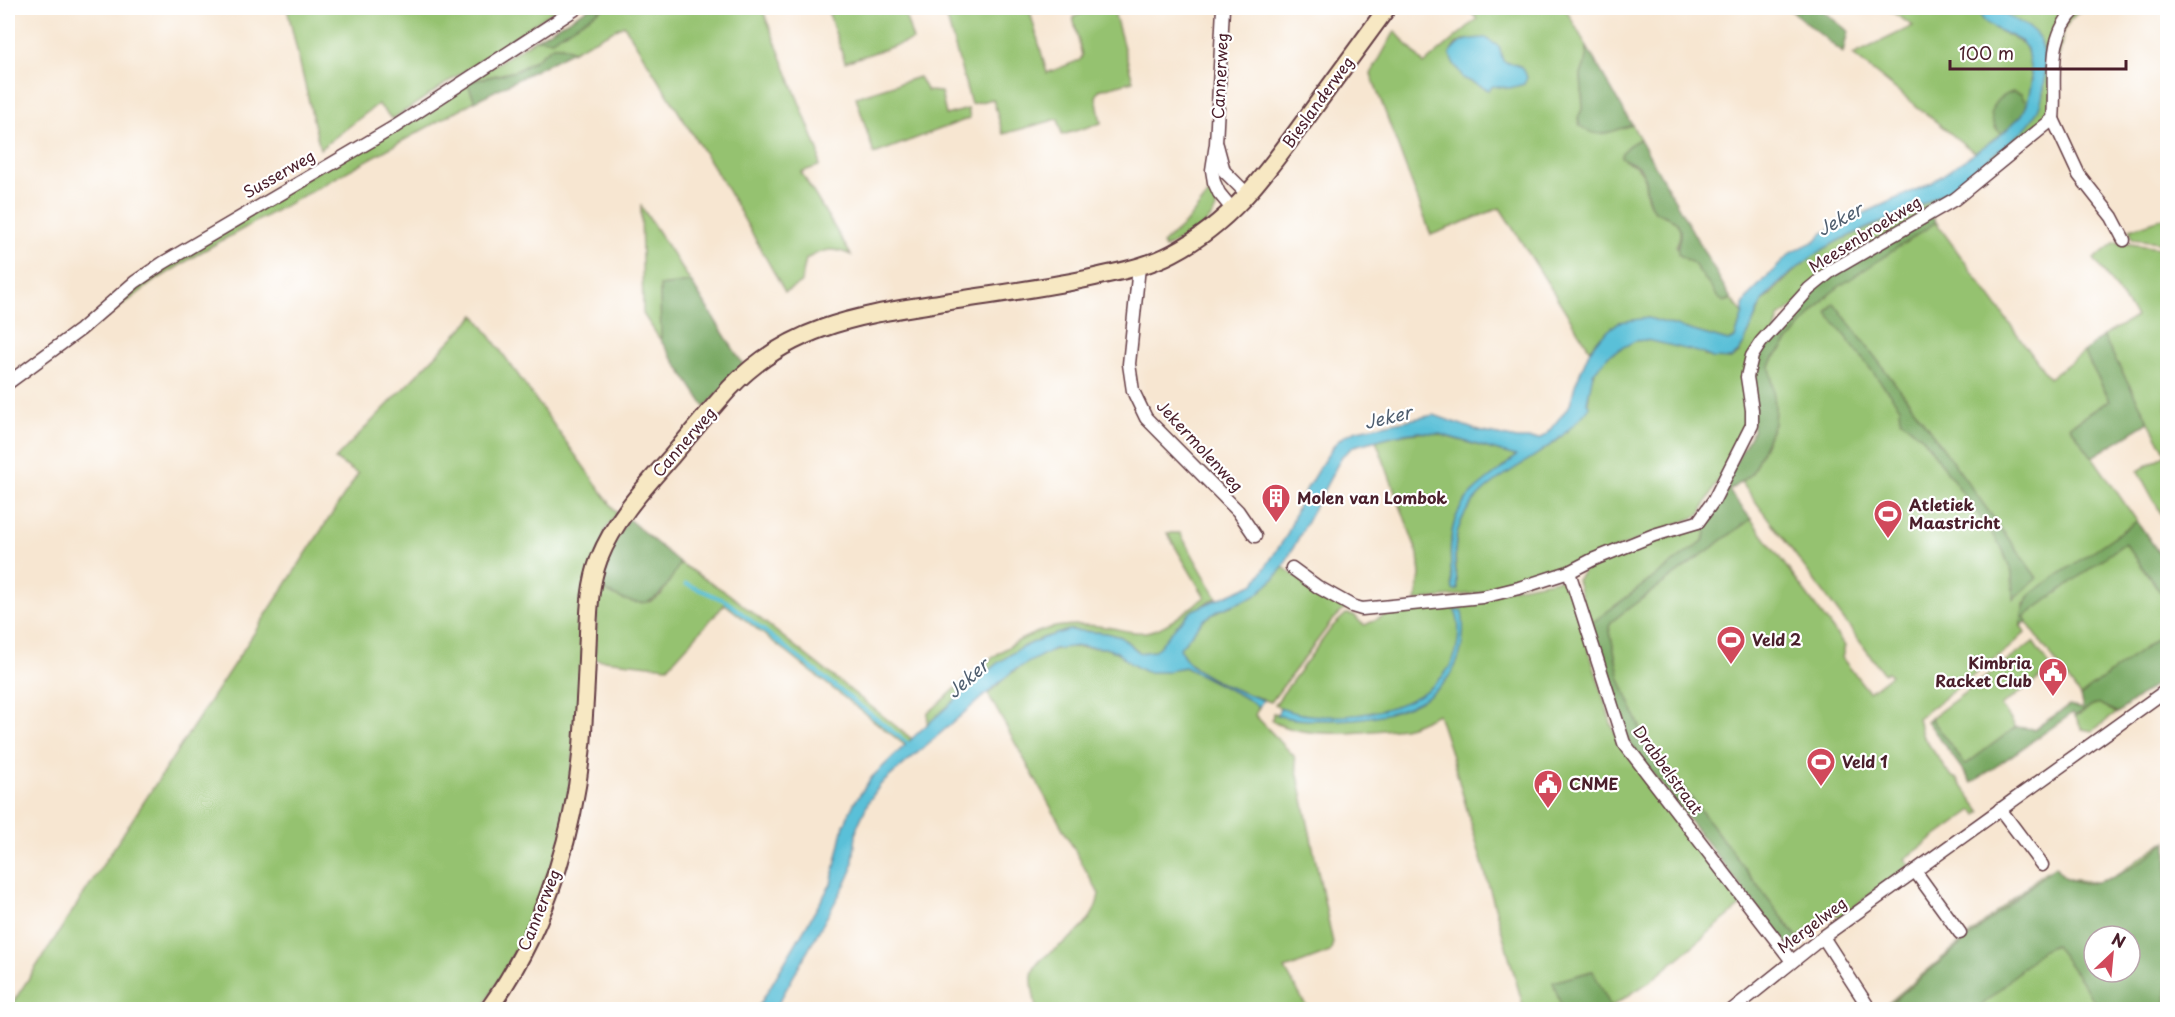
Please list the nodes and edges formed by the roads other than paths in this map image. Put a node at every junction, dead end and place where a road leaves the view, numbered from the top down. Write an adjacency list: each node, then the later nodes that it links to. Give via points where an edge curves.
1 (577, 8): 11 (street, Susserweg, via 396,126 163,263)
2 (1223, 8): 6 (street, Cannerweg)
3 (1387, 8): 7 (main road, Bieslanderweg)
4 (2077, 8): 5 (street, via 2064,23 2055,47)
5 (2053, 119): 9 (street, via 2079,174 2112,217); 14 (street, Meesenbroekweg, via 1955,199 1820,279 1761,342 1747,373 1752,425 1701,520 1623,547)
6 (1216, 144): 7 (street, Cannerweg, via 1224,171); 8 (street, Cannerweg, via 1214,182)
7 (1248, 195): 8 (main road, Cannerweg)
8 (1233, 210): 10 (main road, Cannerweg, via 1187,245)
9 (2124, 240)
10 (1139, 267): 12 (street, Jekermolenweg, via 1129,364 1133,391 1146,417 1238,511); 23 (main road, Cannerweg, via 836,323 782,346 730,388 633,502 616,525 599,560 592,585 578,773 566,839 537,922)
11 (8, 383)
12 (1255, 536)
13 (1292, 568): 14 (street, via 1318,587 1362,609 1482,597)
14 (1569, 572): 21 (street, Drabbelstraat, via 1624,743)
15 (2168, 689): 16 (street, Mergelweg)
16 (2001, 809): 17 (street); 18 (street, Mergelweg)
17 (2042, 865)
18 (1915, 871): 19 (street); 20 (street, Mergelweg)
19 (1960, 933)
20 (1823, 937): 21 (street, Mergelweg); 22 (street)
21 (1792, 961): 24 (street, Mergelweg)
22 (1869, 1008)
23 (488, 1010)
24 (1732, 1010)

